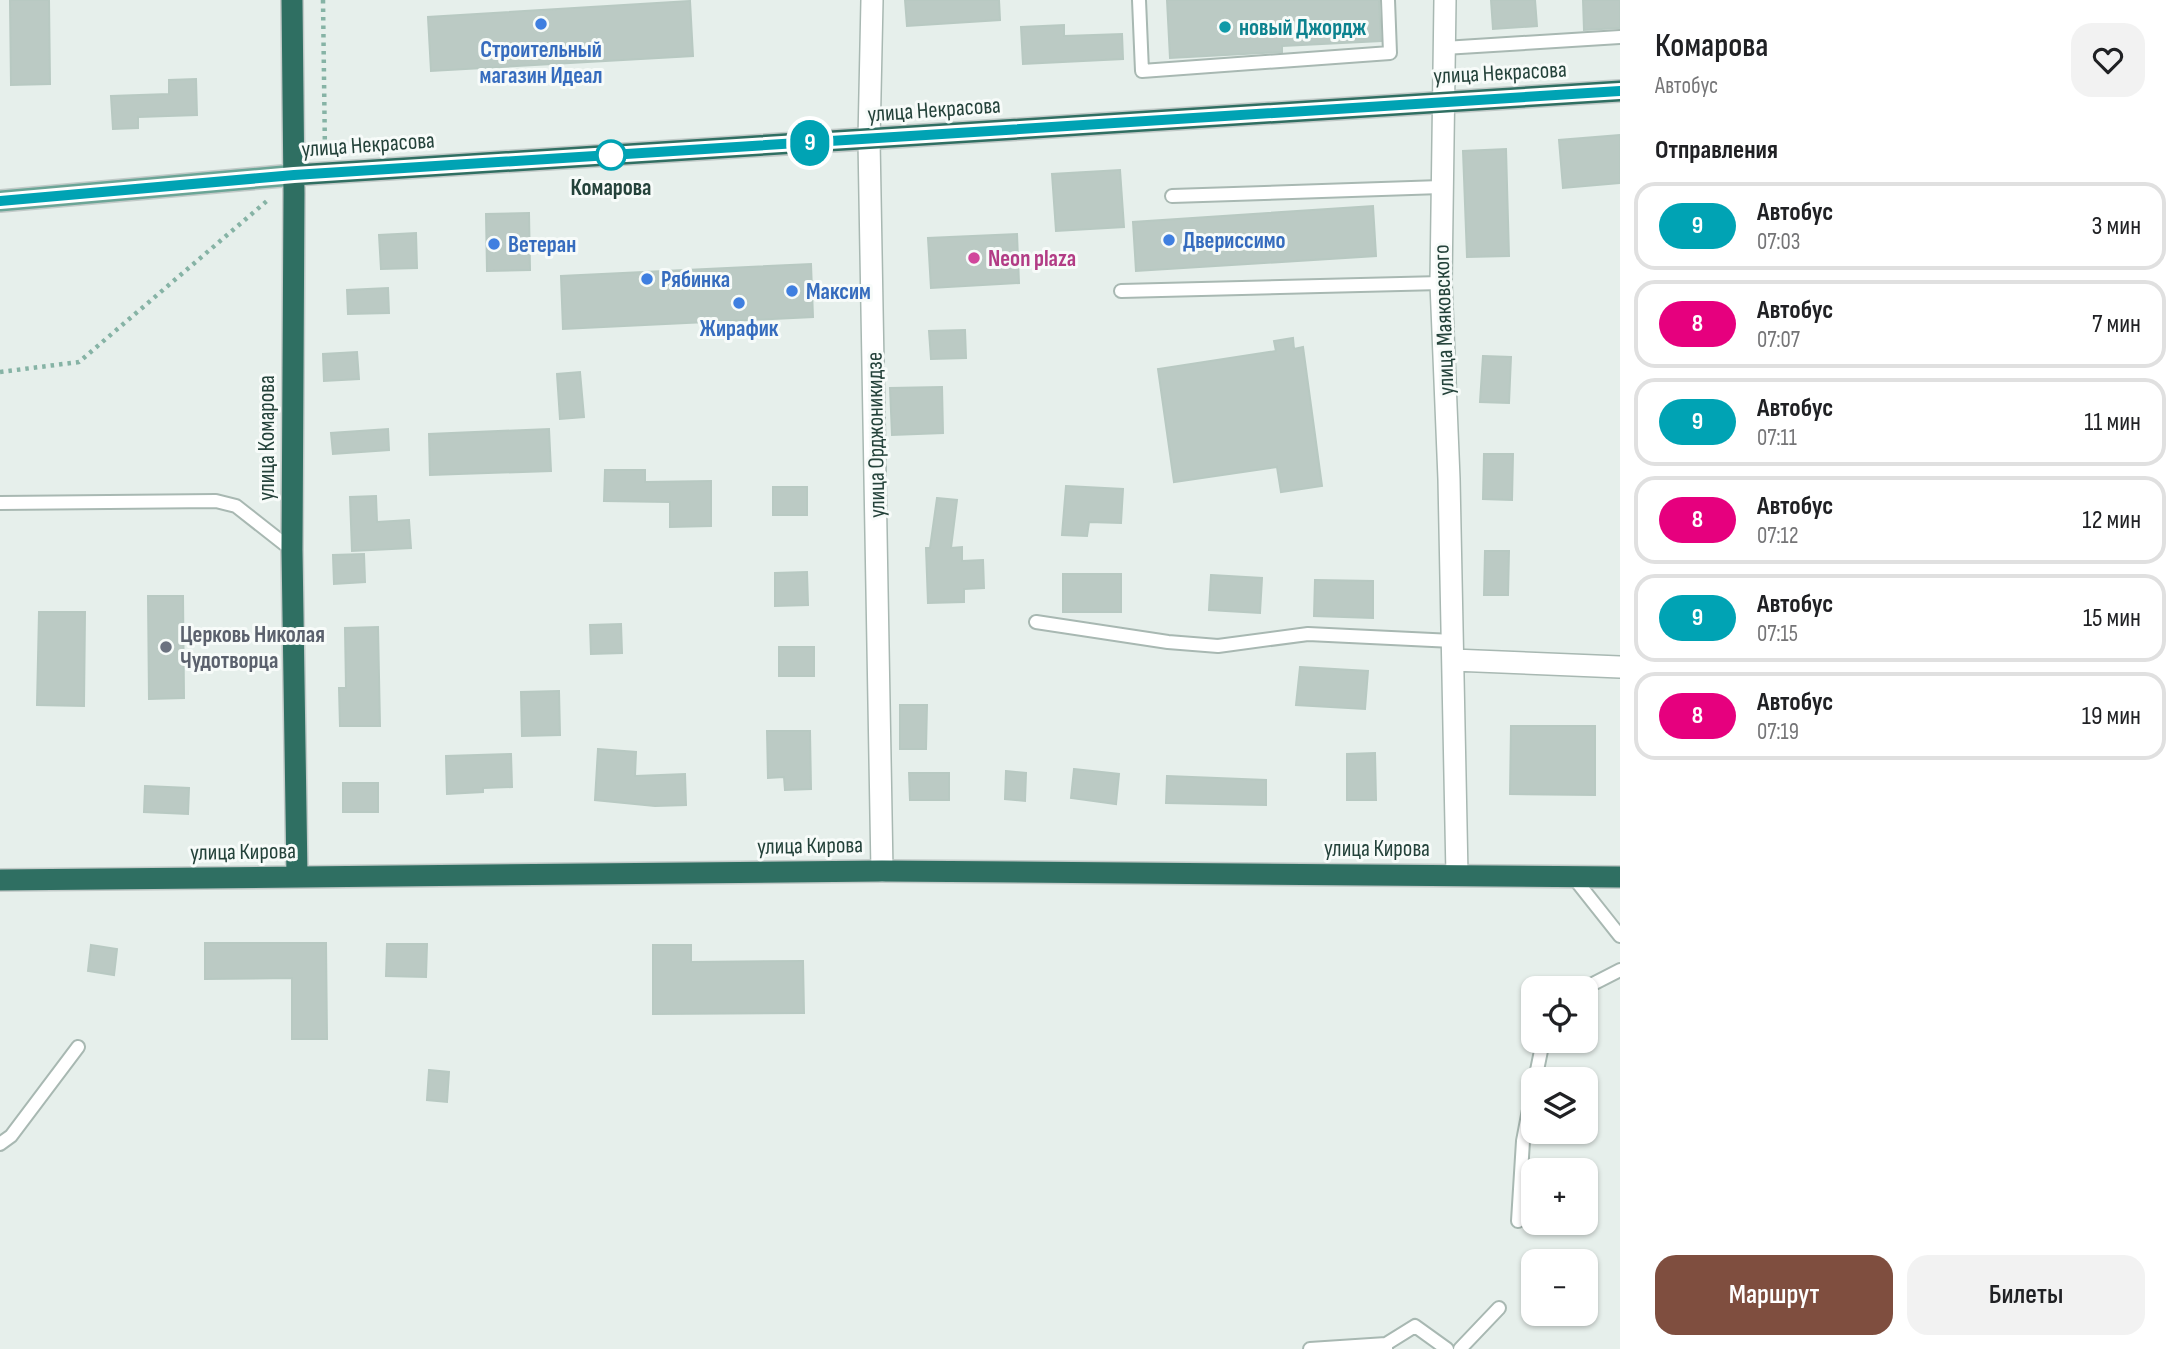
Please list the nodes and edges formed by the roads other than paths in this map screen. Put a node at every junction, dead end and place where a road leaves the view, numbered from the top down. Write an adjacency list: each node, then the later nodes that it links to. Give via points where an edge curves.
1 (292, 0): 11 (highway, улица Комарова)
2 (872, 0): 10 (street, улица Орджоникидзе)
3 (1139, 0): 4 (lane, via 1142,71 1390,53)
4 (1388, 0)
5 (1445, 0): 7 (street, улица Маяковского)
6 (1620, 37): 7 (lane)
7 (1444, 48): 9 (street, улица Маяковского)
8 (1620, 91): 9 (highway, улица Некрасова)
9 (1445, 102): 10 (highway, улица Некрасова); 12 (street, улица Маяковского)
10 (869, 140): 11 (highway, улица Некрасова); 22 (street, улица Орджоникидзе)
11 (294, 175): 14 (main road, улица Некрасова); 18 (highway, улица Комарова)
12 (1441, 187): 13 (lane); 15 (street, улица Маяковского)
13 (1171, 196)
14 (0, 201)
15 (1441, 283): 16 (lane); 20 (street, улица Маяковского)
16 (1121, 291)
17 (0, 503): 18 (lane, via 216,500 236,506)
18 (292, 550): 24 (highway, улица Комарова)
19 (1037, 622): 20 (lane, via 1218,646 1308,634)
20 (1453, 651): 21 (street); 23 (street, улица Маяковского)
21 (1620, 667)
22 (882, 871): 23 (highway, улица Кирова); 24 (highway, улица Кирова)
23 (1457, 875): 26 (highway, улица Кирова)
24 (298, 876): 27 (highway, улица Кирова)
25 (1620, 877): 26 (highway, улица Кирова)
26 (1574, 878): 28 (lane)
27 (0, 880)
28 (1620, 936)
29 (1620, 970): 30 (lane)
30 (1598, 981)
31 (78, 1047): 32 (lane, via 11,1136)
32 (0, 1144)
33 (1523, 1144): 34 (lane)
34 (1518, 1221)
35 (1499, 1308): 39 (lane)
36 (1386, 1347): 37 (lane); 38 (lane, via 1415,1326)
37 (1310, 1349)
38 (1447, 1349)
39 (1460, 1349)

